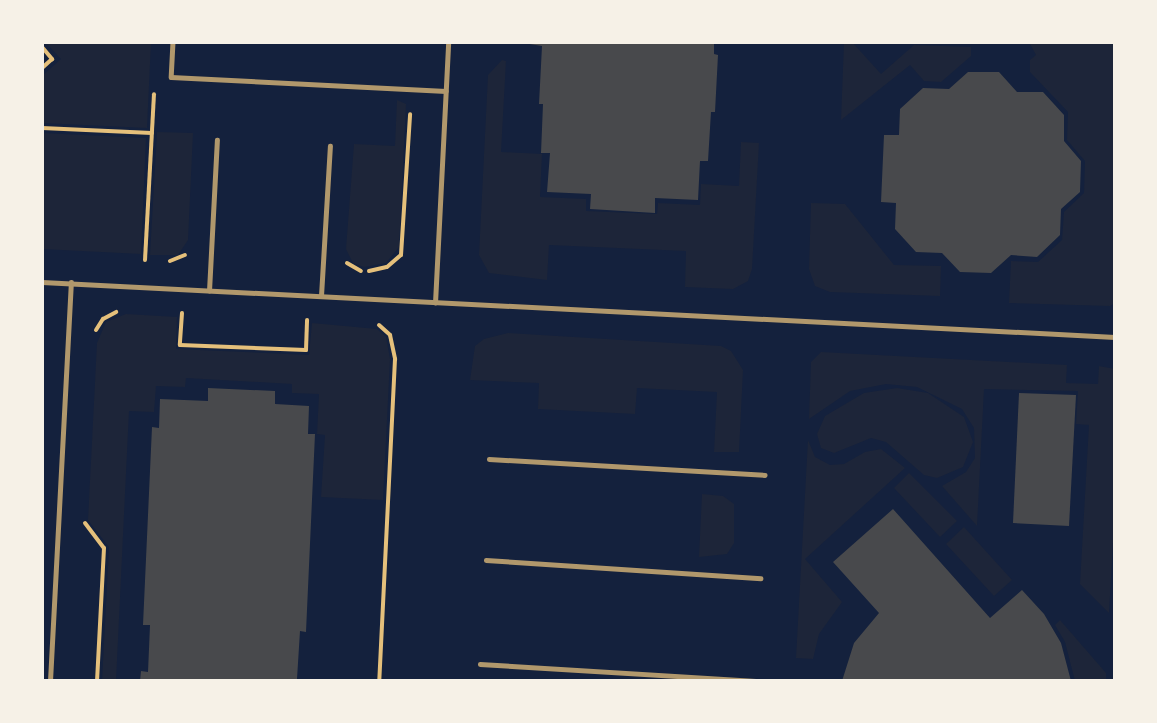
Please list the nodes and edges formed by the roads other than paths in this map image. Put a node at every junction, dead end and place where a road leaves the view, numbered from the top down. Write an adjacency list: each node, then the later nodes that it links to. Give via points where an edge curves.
1 (173, 42): 3 (lane, via 171,77)
2 (448, 42): 3 (lane)
3 (446, 91): 10 (lane)
4 (217, 140): 8 (lane)
5 (330, 146): 9 (lane)
6 (42, 282): 7 (lane)
7 (71, 284): 8 (lane); 17 (lane)
8 (209, 291): 9 (lane)
9 (321, 296): 10 (lane)
10 (435, 303): 11 (lane)
11 (1115, 337)
12 (489, 459): 13 (lane)
13 (765, 475)
14 (486, 560): 15 (lane)
15 (760, 578)
16 (480, 664): 18 (lane)
17 (50, 681)
18 (754, 681)

